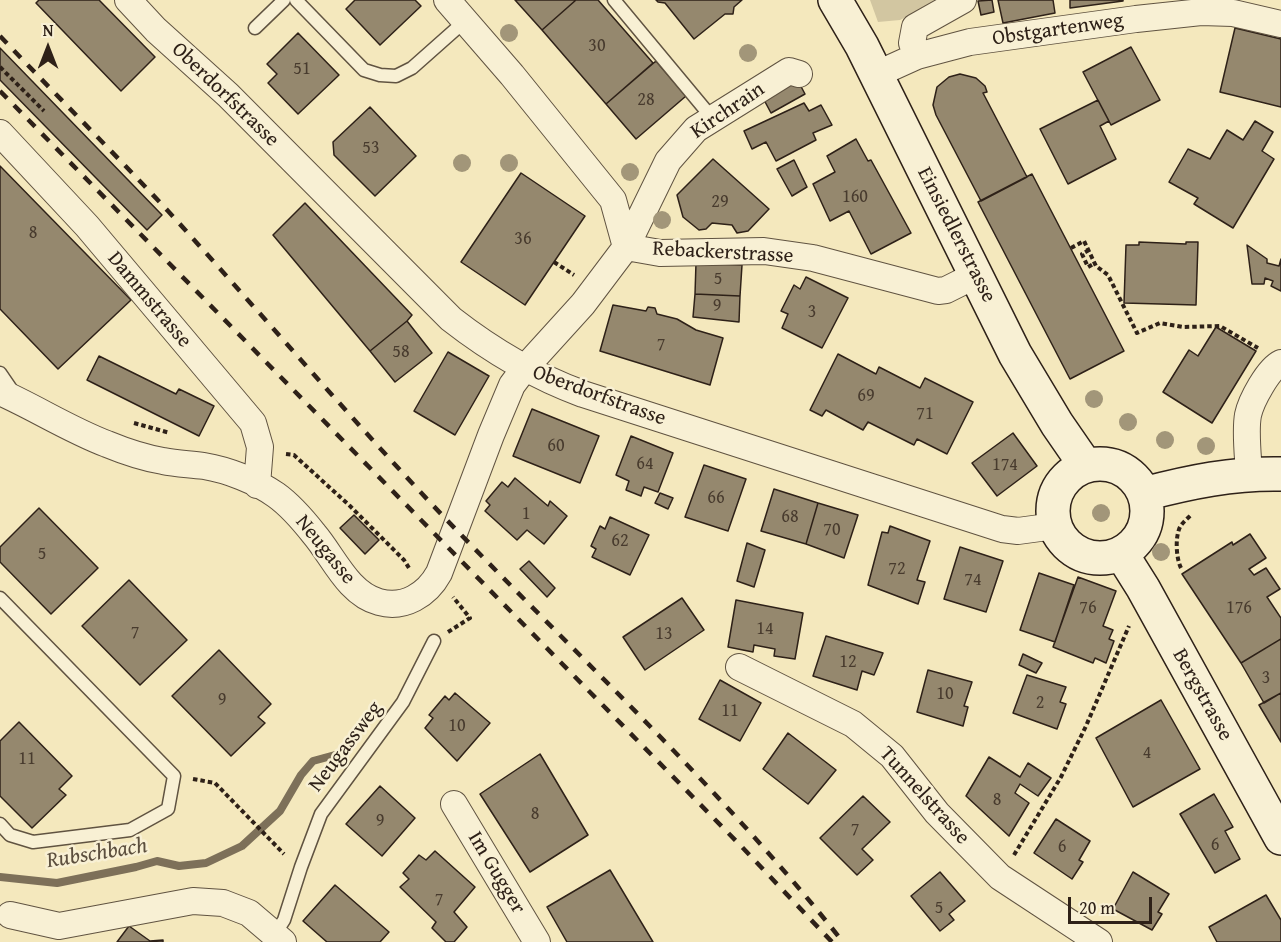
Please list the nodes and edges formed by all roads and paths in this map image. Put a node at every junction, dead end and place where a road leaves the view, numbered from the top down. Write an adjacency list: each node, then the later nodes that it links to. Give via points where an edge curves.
1 (128, 0): 24 (street, Oberdorfstrasse, via 451,319)
2 (284, 0): 10 (lane)
3 (296, 0): 8 (lane, via 364,70 380,75 396,76 412,68)
4 (447, 0): 8 (street, Rebackerstrasse)
5 (614, 0): 16 (lane)
6 (835, 0): 14 (main road, Einsiedlerstrasse)
7 (963, 0): 11 (street, via 915,27 912,43)
8 (465, 21): 18 (street, Rebackerstrasse, via 613,200)
9 (1281, 24): 11 (street, Obstgartenweg, via 1233,13 1201,12 970,42)
10 (255, 28)
11 (917, 56): 14 (street, Obstgartenweg)
12 (0, 67): 15 (path)
13 (799, 74): 16 (street, Kirchrain, via 789,72)
14 (875, 75): 22 (main road, Einsiedlerstrasse)
15 (44, 111)
16 (713, 119): 18 (street, Kirchrain, via 696,129 668,161)
17 (0, 133): 29 (street, Dammstrasse, via 87,226 253,423 260,447)
18 (626, 247): 22 (street, Rebackerstrasse, via 660,253 764,251 813,258 938,291); 24 (street, Kirchrain, via 584,304)
19 (1071, 248): 20 (path, via 1084,241)
20 (1089, 250): 21 (path); 21 (path, via 1082,254 1088,267)
21 (1095, 263): 23 (path, via 1108,274 1137,333 1160,323 1220,326 1260,348)
22 (976, 275): 27 (main road, Einsiedlerstrasse, via 1015,354)
23 (1278, 364): 28 (street, via 1260,387 1248,415)
24 (524, 369): 29 (street, Neugasse, via 502,405 440,573 433,585 409,601 378,602 356,589 298,515 276,495); 32 (street, Oberdorfstrasse, via 583,394 1002,530)
25 (0, 374): 26 (lane)
26 (9, 396): 29 (street, Neugasse, via 106,444 162,461 206,466)
27 (1086, 465): 30 (main road, via 1114,465 1137,481); 32 (main road, via 1072,472 1058,489 1052,511)
28 (1265, 473): 30 (main road, via 1211,478)
29 (257, 485)
30 (1144, 494): 33 (main road, via 1146,521 1141,534)
31 (1191, 515): 34 (path, via 1180,525)
32 (1055, 526): 33 (main road, via 1065,543 1082,554 1108,558)
33 (1121, 553): 43 (main road, Bergstrasse)
34 (1181, 568)
35 (0, 598): 40 (lane)
36 (453, 598): 38 (path, via 470,618)
37 (1129, 624): 45 (path, via 1061,777)
38 (434, 641): 47 (lane, Neugassweg, via 403,702 321,814)
39 (739, 667): 45 (street, Tunnelstrasse, via 853,724 892,756 937,813)
40 (174, 776): 42 (lane, via 168,809 130,830 33,842 10,835); 44 (path, via 215,783)
41 (454, 804): 48 (street, Im Gugger)
42 (0, 824)
43 (1281, 836)
44 (274, 842)
45 (1000, 877): 49 (street, Tunnelstrasse)
46 (10, 915): 47 (street, via 59,926 193,901 223,903 249,913)
47 (275, 940)
48 (537, 942)
49 (1099, 942)

